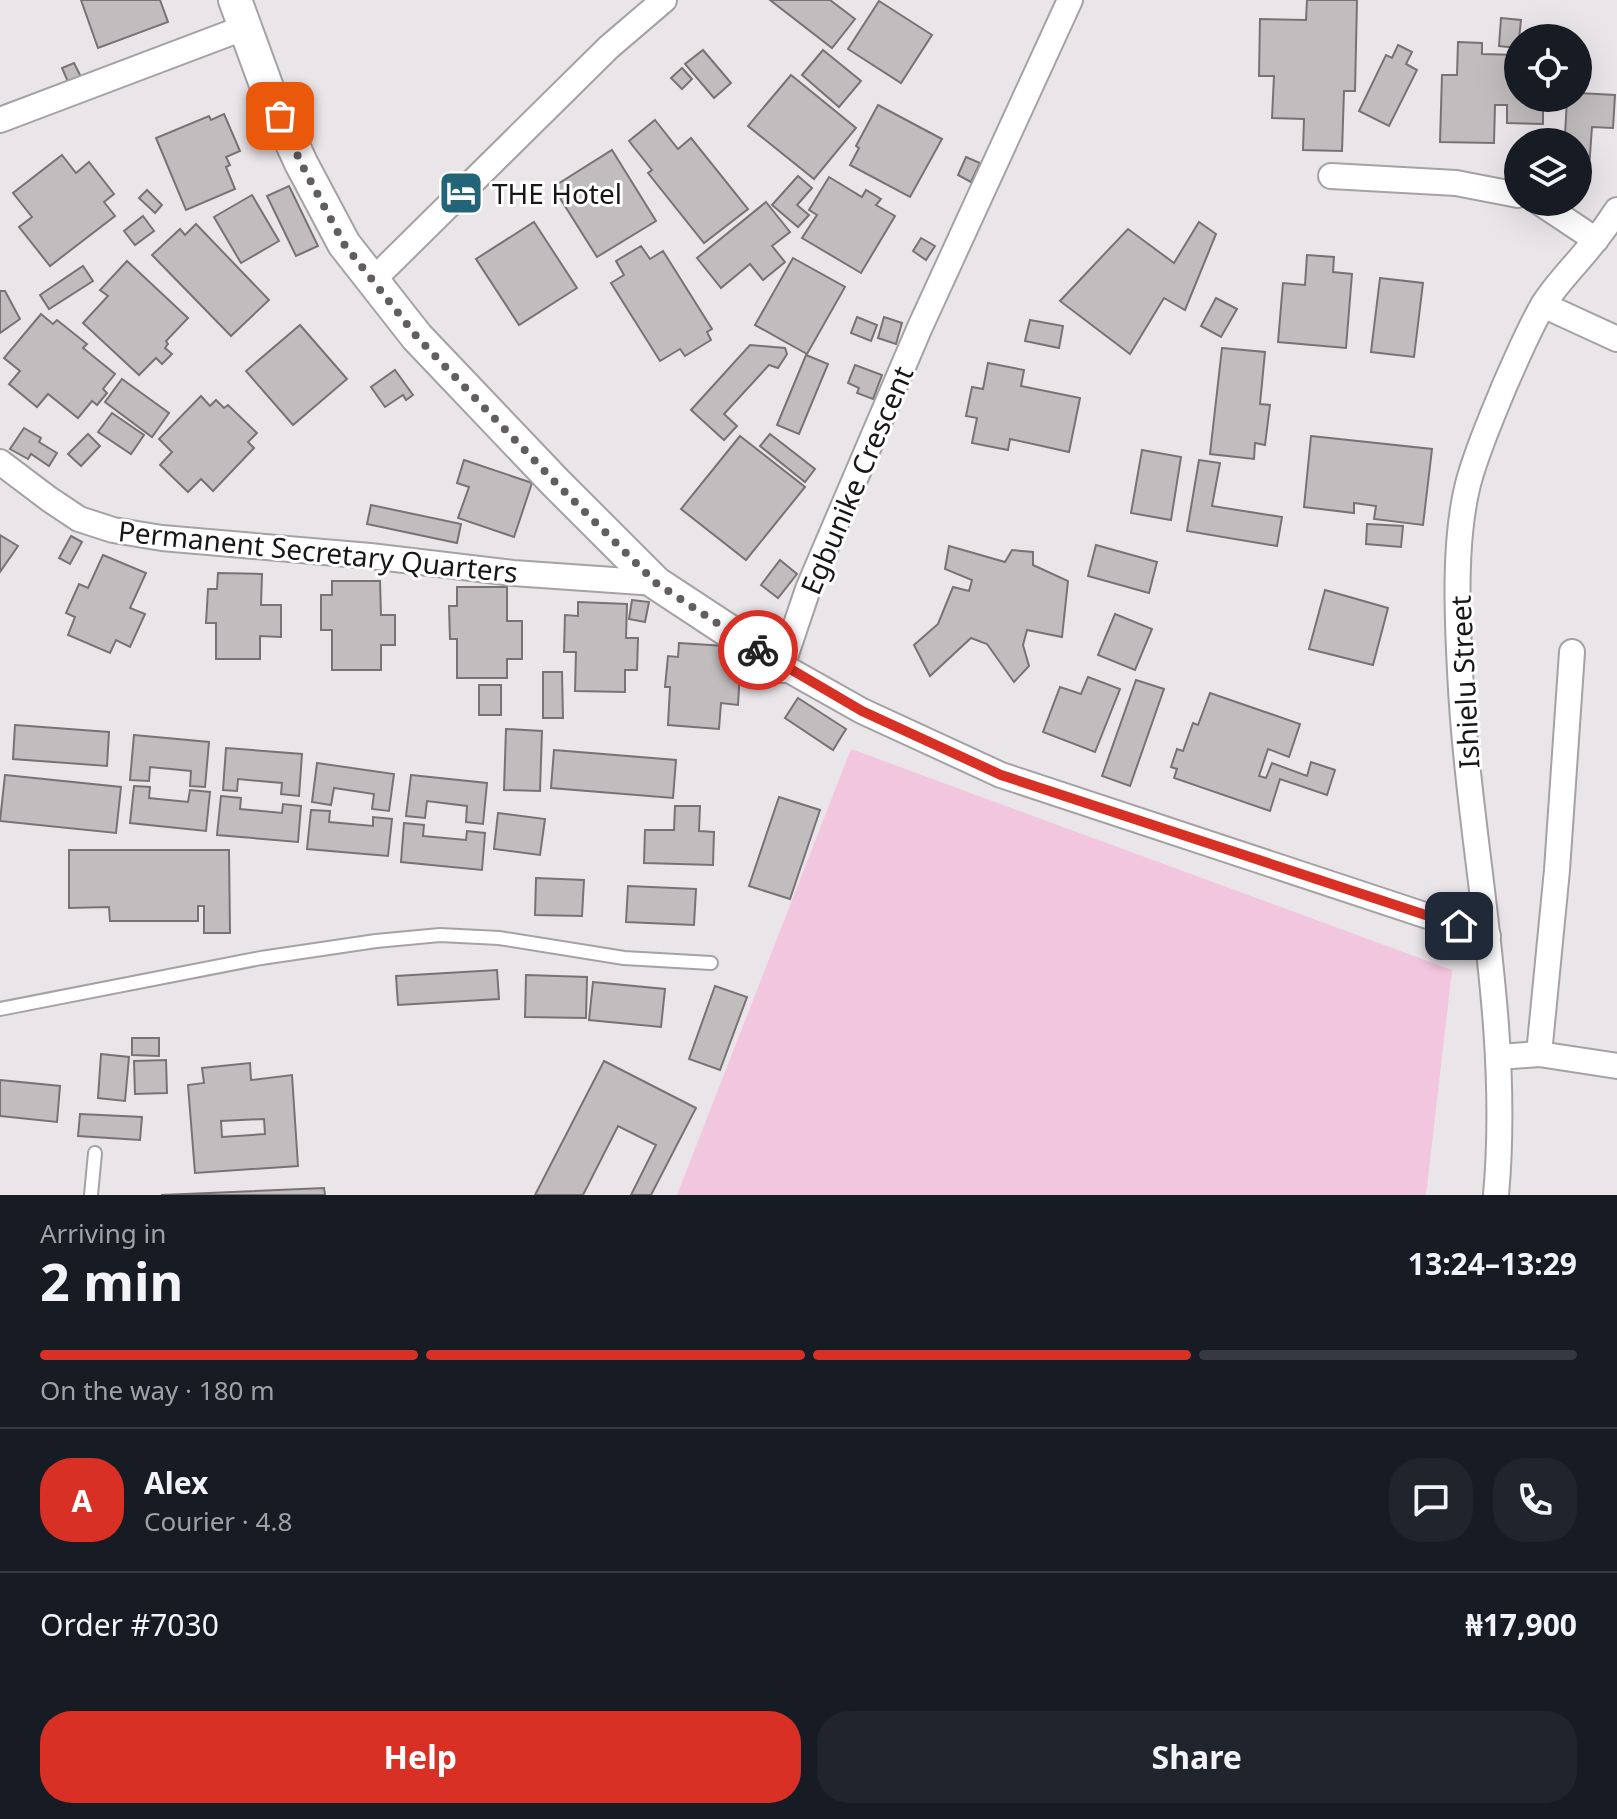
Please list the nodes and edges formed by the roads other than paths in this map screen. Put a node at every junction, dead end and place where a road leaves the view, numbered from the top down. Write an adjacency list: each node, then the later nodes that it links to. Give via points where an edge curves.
1 (664, 0): 10 (street, via 609,47)
2 (1070, 0): 16 (street, Egbunike Crescent, via 920,327 808,589)
3 (240, 13): 4 (street); 10 (street, via 301,163 344,244)
4 (0, 120)
5 (1331, 176): 6 (street, via 1456,183)
6 (1504, 192)
7 (1617, 210): 9 (street, Ishielu Street)
8 (1560, 216): 9 (street)
9 (1596, 240): 11 (street, Ishielu Street)
10 (372, 281): 14 (street, via 417,337)
11 (1543, 305): 12 (street); 17 (street, Ishielu Street, via 1468,484 1459,556 1462,731)
12 (1617, 339)
13 (0, 462): 14 (street, Permanent Secretary Quarters, via 79,519 113,530)
14 (656, 583): 16 (street)
15 (1572, 652): 20 (street)
16 (782, 666): 17 (street, via 862,711 1001,775)
17 (1488, 936): 21 (street, Ishielu Street)
18 (711, 963): 19 (lane, via 440,935 261,958)
19 (0, 1009)
20 (1539, 1054): 21 (street); 22 (street)
21 (1498, 1057): 25 (street, Ishielu Street)
22 (1617, 1066)
23 (95, 1153): 24 (lane)
24 (91, 1195)
25 (1496, 1195)

